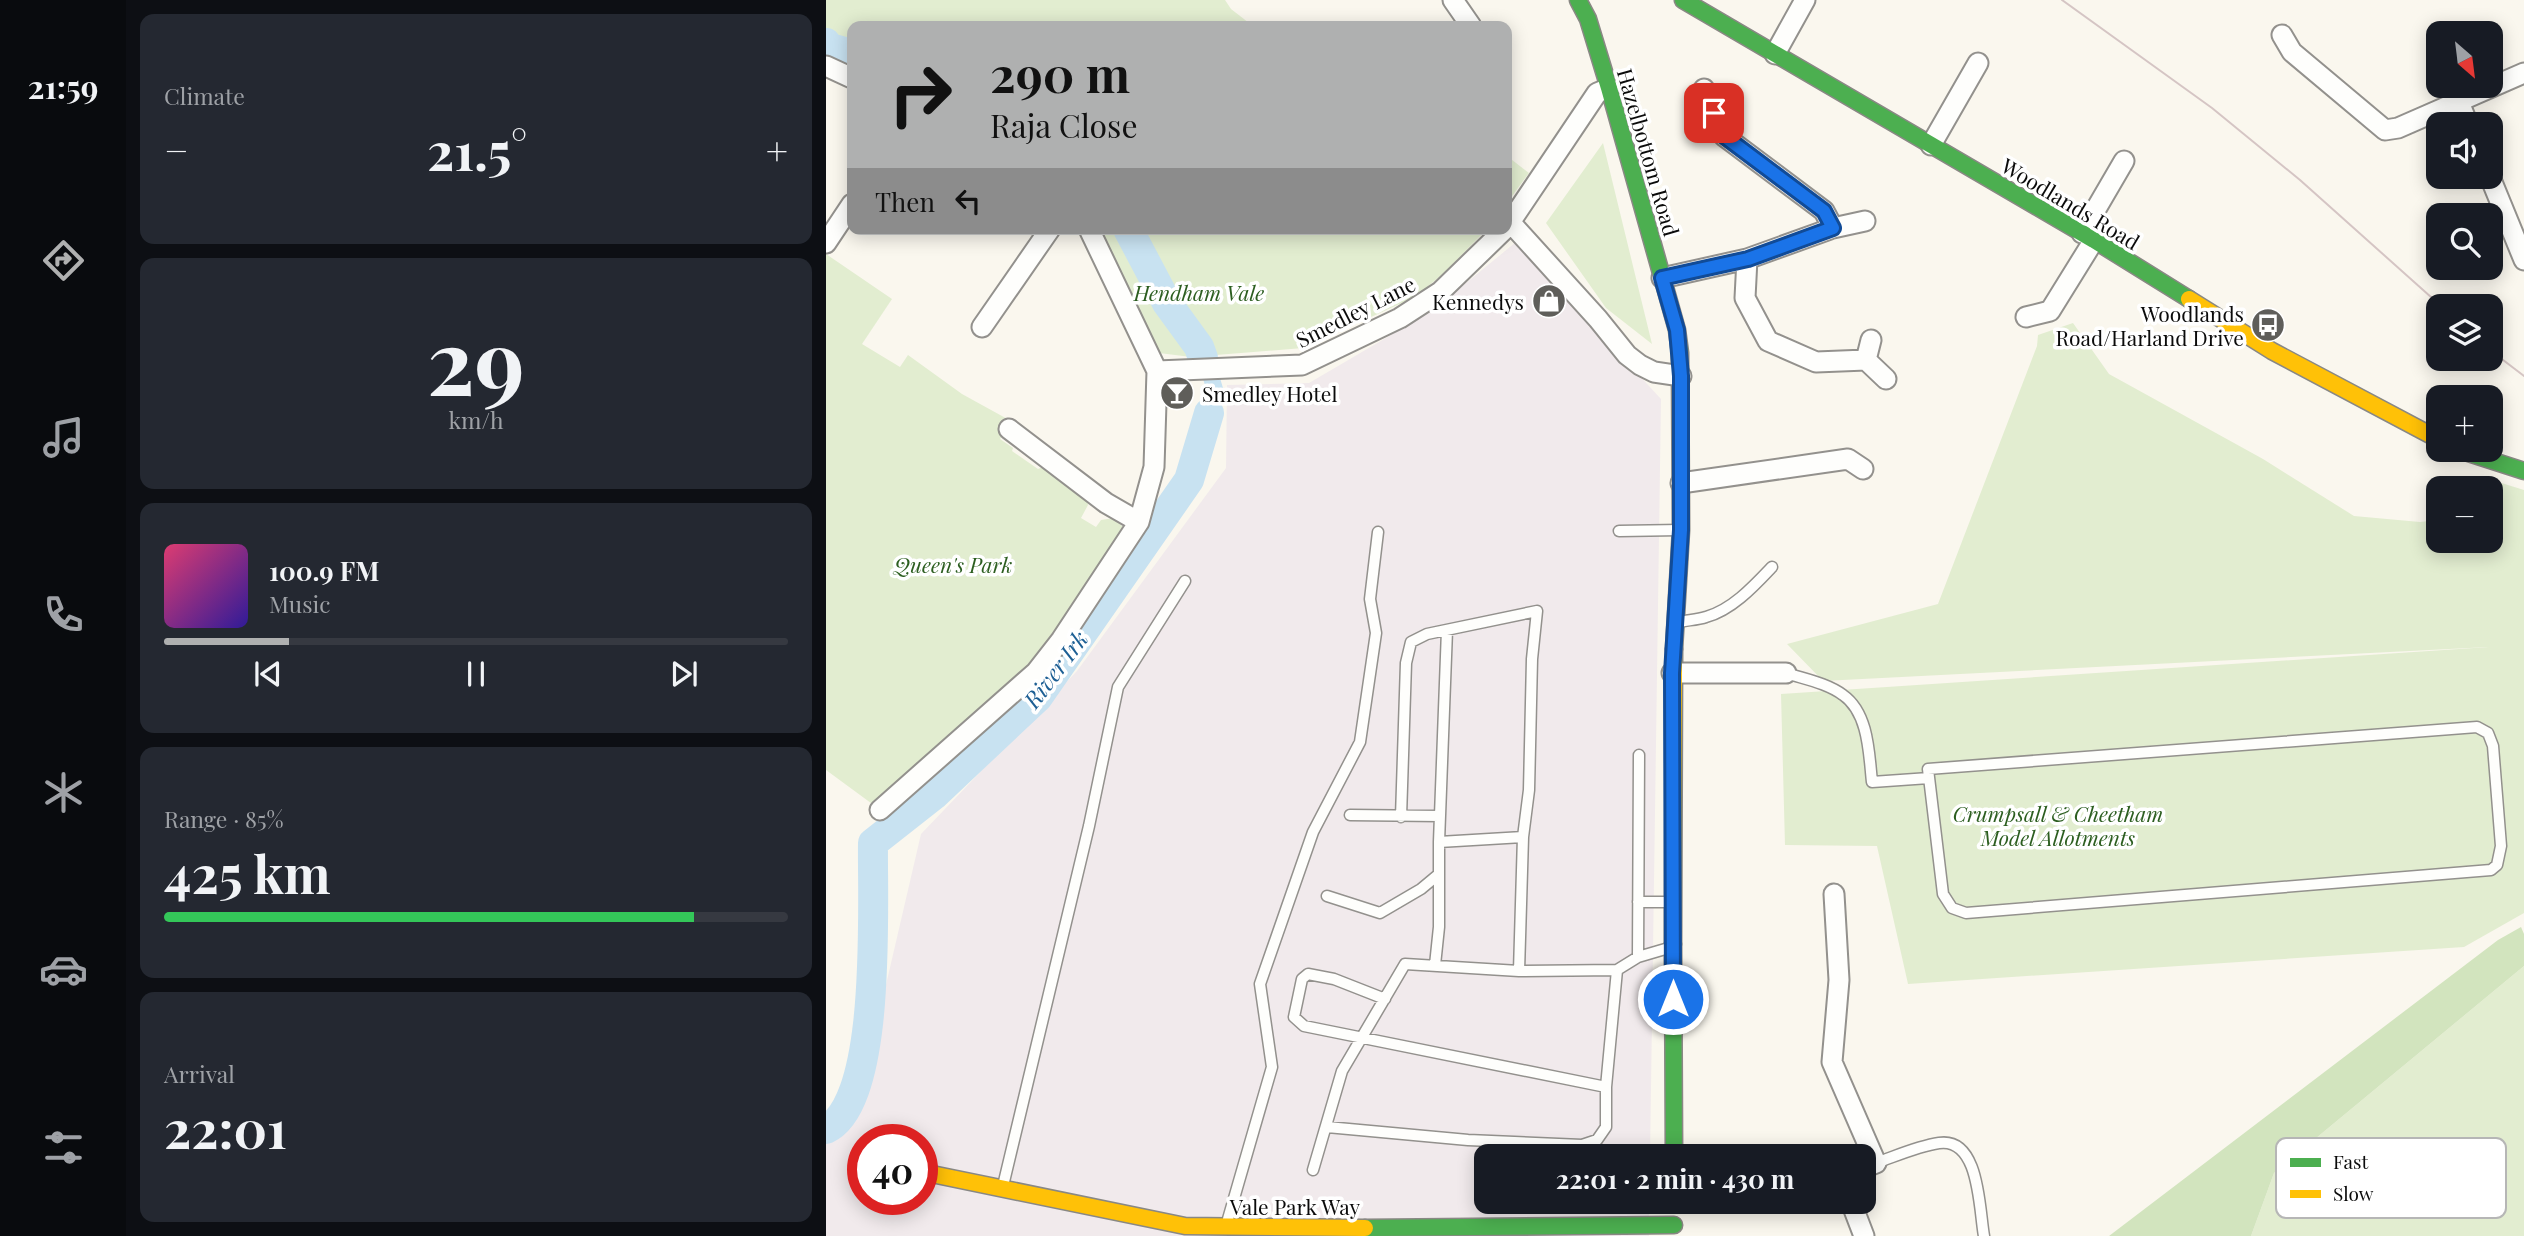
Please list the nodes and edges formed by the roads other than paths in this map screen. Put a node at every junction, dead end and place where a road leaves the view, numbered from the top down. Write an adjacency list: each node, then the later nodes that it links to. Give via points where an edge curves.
1 (1453, 0): 5 (street)
2 (1578, 0): 12 (street, Hazelbottom Road)
3 (1683, 0): 7 (street, Woodlands Road)
4 (1805, 0): 7 (street)
5 (1466, 21)
6 (2282, 35): 14 (street, via 2291,52 2385,130)
7 (1775, 54): 16 (street, Woodlands Road)
8 (1978, 64): 16 (street)
9 (826, 66): 11 (street)
10 (2524, 73): 14 (street)
11 (847, 76)
12 (1609, 88): 20 (street, Smedley Lane, via 1597,93); 31 (street, Hazelbottom Road)
13 (1704, 89): 22 (street, via 1724,136 1824,211)
14 (2459, 102): 15 (street)
15 (2463, 112)
16 (1931, 145): 27 (street, Woodlands Road)
17 (2124, 161): 27 (street)
18 (2495, 189): 30 (street)
19 (847, 212): 28 (street)
20 (1512, 220)
21 (1865, 221): 22 (street)
22 (1833, 228): 29 (street)
23 (1512, 232): 37 (street, via 1628,355 1654,372)
24 (1046, 235): 33 (street)
25 (1092, 235): 36 (street)
26 (1499, 235): 36 (street, Smedley Lane, via 1440,292 1400,318 1302,365)
27 (2088, 236): 32 (street, via 2050,311); 40 (street, Woodlands Road, via 2272,351)
28 (826, 243)
29 (1748, 259): 31 (street); 35 (street, via 1745,298 1768,341 1816,362)
30 (2524, 260)
31 (1662, 278): 37 (street, Hazelbottom Road, via 1677,330)
32 (2026, 317)
33 (982, 327)
34 (1871, 340): 35 (street)
35 (1866, 360): 38 (street)
36 (1157, 371): 45 (street, via 1154,467)
37 (1681, 376): 44 (street, Hazelbottom Road)
38 (1886, 379)
39 (1009, 429): 45 (street, via 1106,503)
40 (2426, 433)
41 (2496, 462): 43 (street)
42 (1863, 469): 44 (street, via 1848,459)
43 (2524, 471)
44 (1681, 483): 46 (street, Hazelbottom Road)
45 (1139, 522): 57 (street, via 1036,672)
46 (1681, 530): 47 (lane); 51 (street, Hazelbottom Road)
47 (1619, 531)
48 (1378, 532): 85 (lane, via 1370,598 1376,633 1360,742 1312,832 1260,984 1272,1067)
49 (1772, 567): 51 (lane, via 1724,608 1707,617)
50 (1185, 581): 82 (lane, via 1118,687)
51 (1675, 622): 53 (street, Hazelbottom Road)
52 (1447, 630): 59 (lane); 60 (lane, via 1411,642 1408,652); 61 (lane, via 1537,611)
53 (1672, 673): 54 (street); 67 (street, Hazelbottom Road)
54 (1786, 673): 56 (lane, via 1846,696 1867,736 1872,782)
55 (1639, 755): 66 (lane)
56 (1929, 778): 56 (lane, via 1928,769 2477,727 2488,733 2493,746 2500,857 2497,865 2481,872 1966,913 1952,908 1943,894)
57 (880, 810)
58 (1350, 815): 60 (lane)
59 (1440, 816): 60 (lane); 62 (lane)
60 (1401, 817)
61 (1523, 837): 62 (lane); 72 (lane)
62 (1439, 842): 63 (lane)
63 (1439, 874): 65 (lane, via 1380,913); 70 (lane)
64 (1833, 894): 78 (street, via 1839,980 1832,1062)
65 (1327, 896)
66 (1638, 902): 67 (lane); 69 (lane)
67 (1672, 902): 68 (street, Hazelbottom Road)
68 (1673, 947): 69 (lane); 77 (street, Hazelbottom Road)
69 (1638, 957): 71 (lane)
70 (1435, 965): 72 (lane); 73 (lane, via 1405,964)
71 (1617, 970): 72 (lane); 75 (lane)
72 (1519, 971)
73 (1385, 999): 74 (lane); 74 (lane, via 1334,979 1308,974 1302,979 1294,1017 1298,1023)
74 (1362, 1039): 75 (lane); 76 (lane, via 1342,1071)
75 (1606, 1087): 76 (lane, via 1606,1127 1597,1140 1582,1145)
76 (1327, 1127): 80 (lane)
77 (1674, 1144)
78 (1862, 1144)
79 (1876, 1163): 88 (lane, via 1952,1143 1972,1163)
80 (1313, 1170)
81 (938, 1176): 82 (street, Vale Park Way)
82 (1002, 1190): 85 (street, Vale Park Way, via 1185,1226)
83 (1856, 1214): 87 (street)
84 (1674, 1225): 86 (street, Vale Park Way)
85 (1226, 1227): 86 (street, Vale Park Way)
86 (1323, 1232)
87 (1864, 1236)
88 (1984, 1236)

